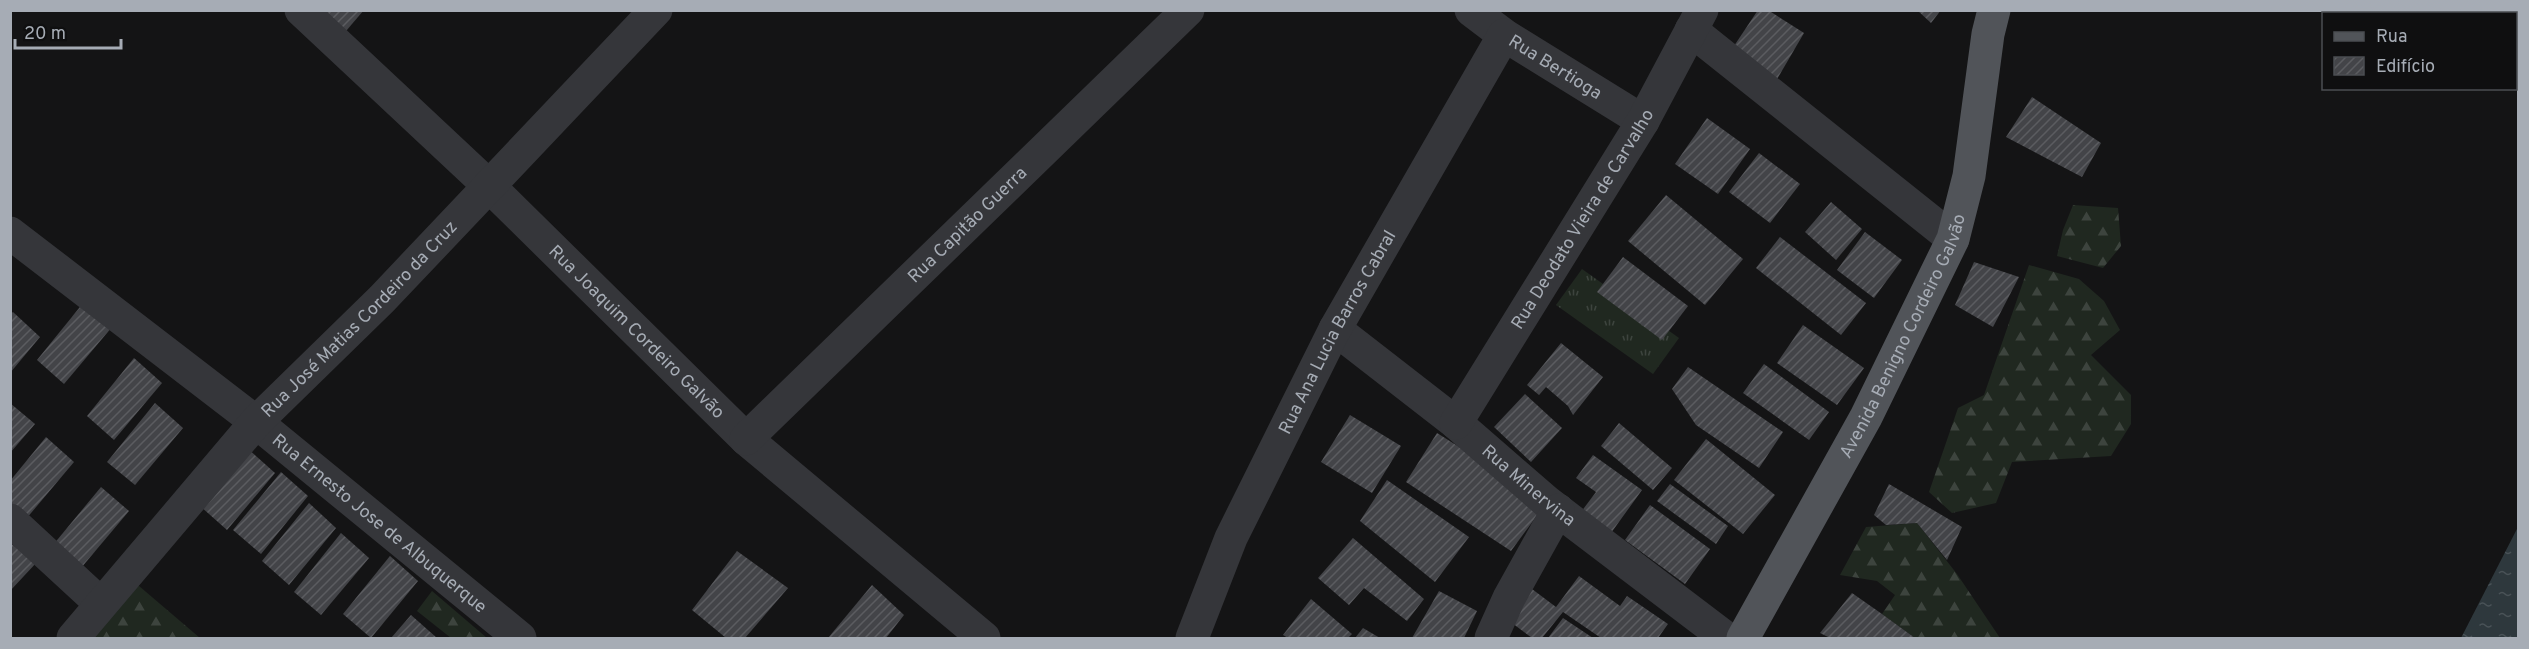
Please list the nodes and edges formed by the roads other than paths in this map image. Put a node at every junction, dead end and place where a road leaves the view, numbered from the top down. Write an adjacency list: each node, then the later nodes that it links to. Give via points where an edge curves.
1 (301, 10): 9 (street, Rua Joaquim Cordeiro Galvão)
2 (656, 10): 9 (street, Rua José Matias Cordeiro da Cruz)
3 (1188, 10): 15 (street, Rua Capitão Guerra)
4 (1471, 10): 7 (street, Rua Bertioga)
5 (1994, 10): 11 (main road, Avenida Benigno Cordeiro Galvão, via 1969,176)
6 (1696, 20): 8 (street, Rua Deodato Vieira de Carvalho); 11 (street)
7 (1504, 35): 8 (street, Rua Bertioga); 12 (street, Rua Ana Lucia Barros Cabral)
8 (1643, 121): 14 (street, Rua Deodato Vieira de Carvalho)
9 (489, 186): 13 (street, Rua José Matias Cordeiro da Cruz, via 382,299); 15 (street, Rua Joaquim Cordeiro Galvão)
10 (10, 233): 13 (street, Rua Ernesto Jose de Albuquerque)
11 (1953, 239): 25 (main road, Avenida Benigno Cordeiro Galvão, via 1866,417)
12 (1335, 329): 14 (street, Rua Minervina); 22 (street, Rua Ana Lucia Barros Cabral, via 1232,538)
13 (256, 422): 18 (street, Rua José Matias Cordeiro da Cruz); 20 (street, Rua Ernesto Jose de Albuquerque)
14 (1456, 423): 16 (street, Rua Minervina)
15 (747, 439): 21 (street, Rua Joaquim Cordeiro Galvão)
16 (1558, 510): 23 (street); 24 (street, Rua Minervina)
17 (10, 520): 18 (street)
18 (101, 604): 19 (street, Rua José Matias Cordeiro da Cruz)
19 (73, 639)
20 (520, 639)
21 (984, 639)
22 (1192, 639)
23 (1491, 639)
24 (1726, 639)
25 (1743, 639)

